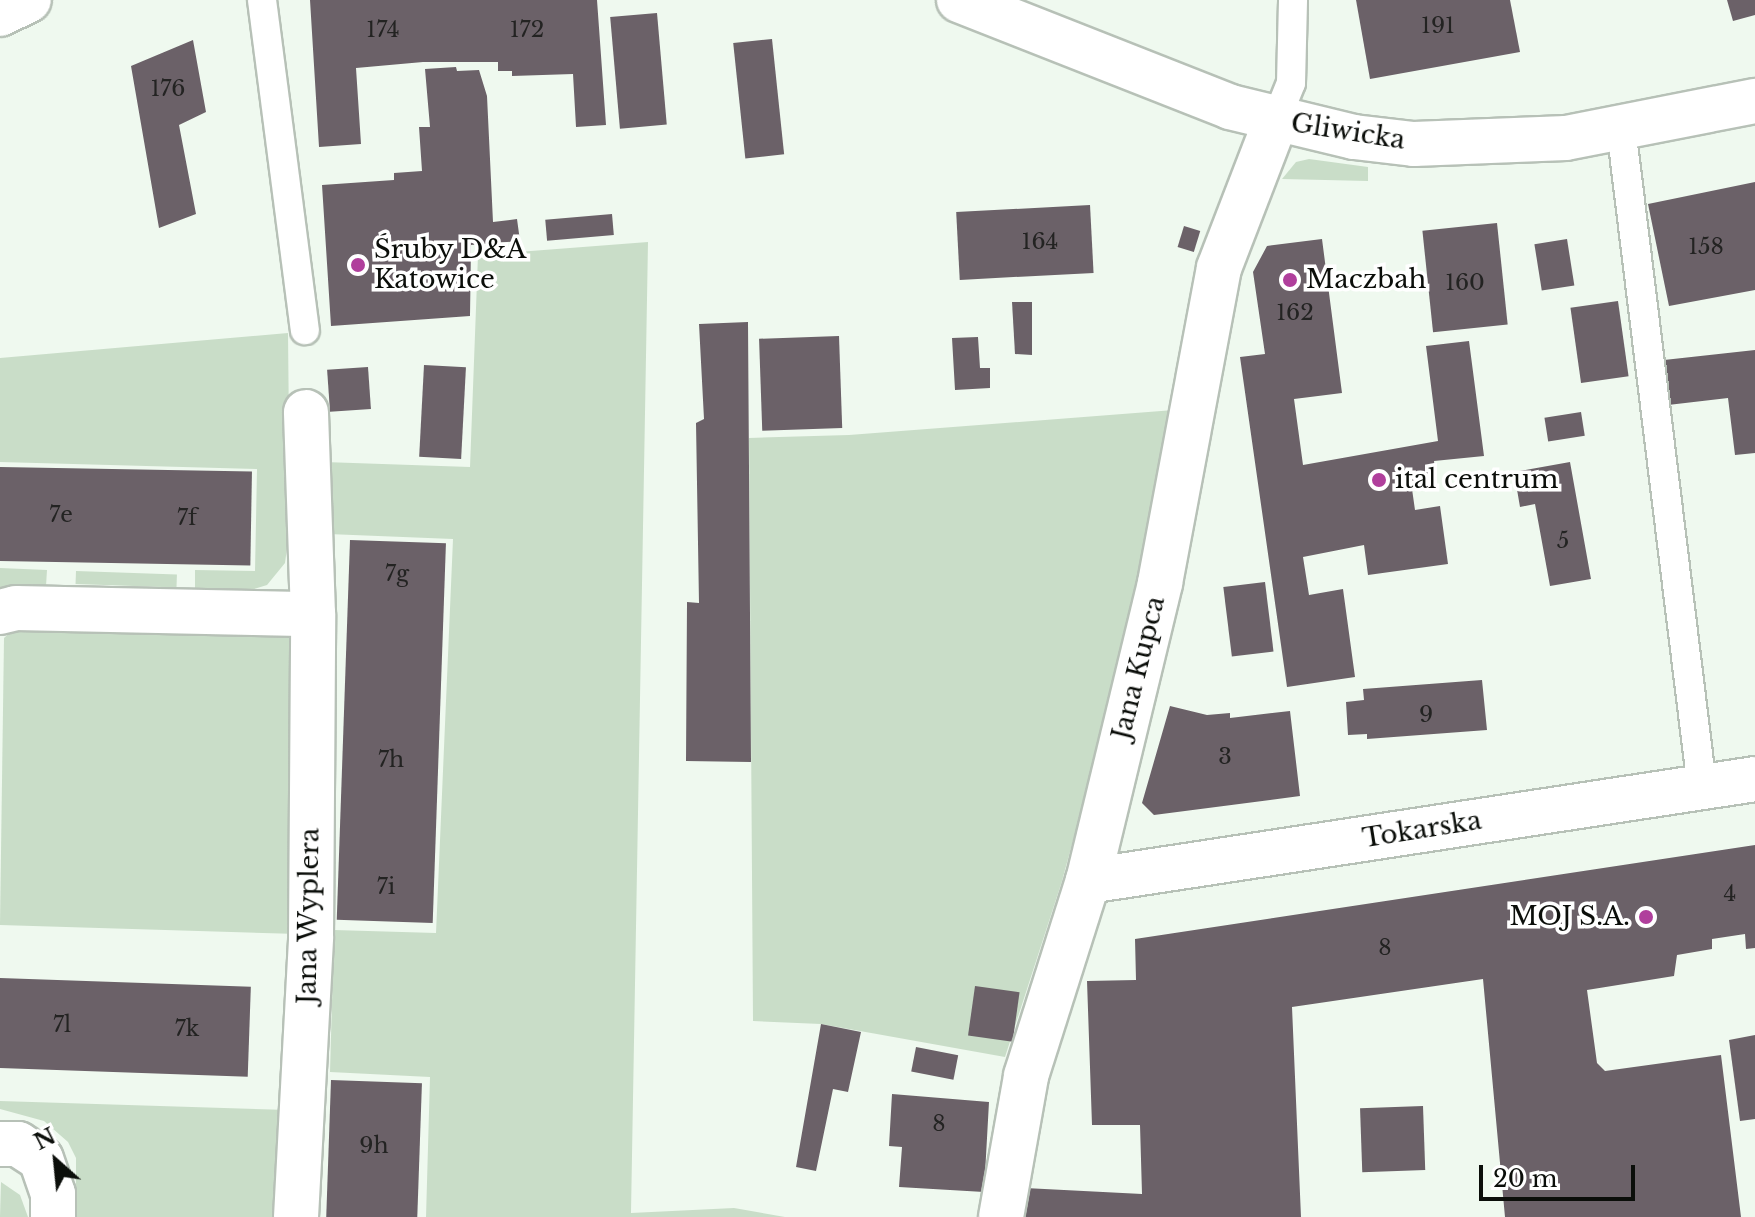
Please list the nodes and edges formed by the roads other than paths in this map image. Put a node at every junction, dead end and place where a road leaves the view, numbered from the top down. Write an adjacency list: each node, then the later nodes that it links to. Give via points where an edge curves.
1 (29, 0): 5 (street)
2 (262, 0): 9 (lane)
3 (959, 0): 7 (street, Gliwicka, via 1194,94)
4 (1293, 0): 7 (lane, via 1291,83)
5 (0, 14)
6 (1755, 101): 8 (street, Gliwicka)
7 (1276, 120): 8 (street, Gliwicka, via 1414,144 1490,144); 15 (street, Jana Kupca, via 1219,268 1160,583)
8 (1621, 128): 14 (lane)
9 (305, 330)
10 (306, 412): 12 (street, Jana Wyplera)
11 (0, 612): 12 (street, via 16,608)
12 (313, 614): 18 (street, Jana Wyplera, via 311,936)
13 (1755, 779): 14 (street, Tokarska)
14 (1702, 787): 15 (street, Tokarska)
15 (1088, 881): 19 (street, Jana Kupca, via 1026,1076)
16 (0, 1144): 17 (street, via 18,1144 41,1159 53,1194)
17 (53, 1217)
18 (296, 1217)
19 (1001, 1217)

